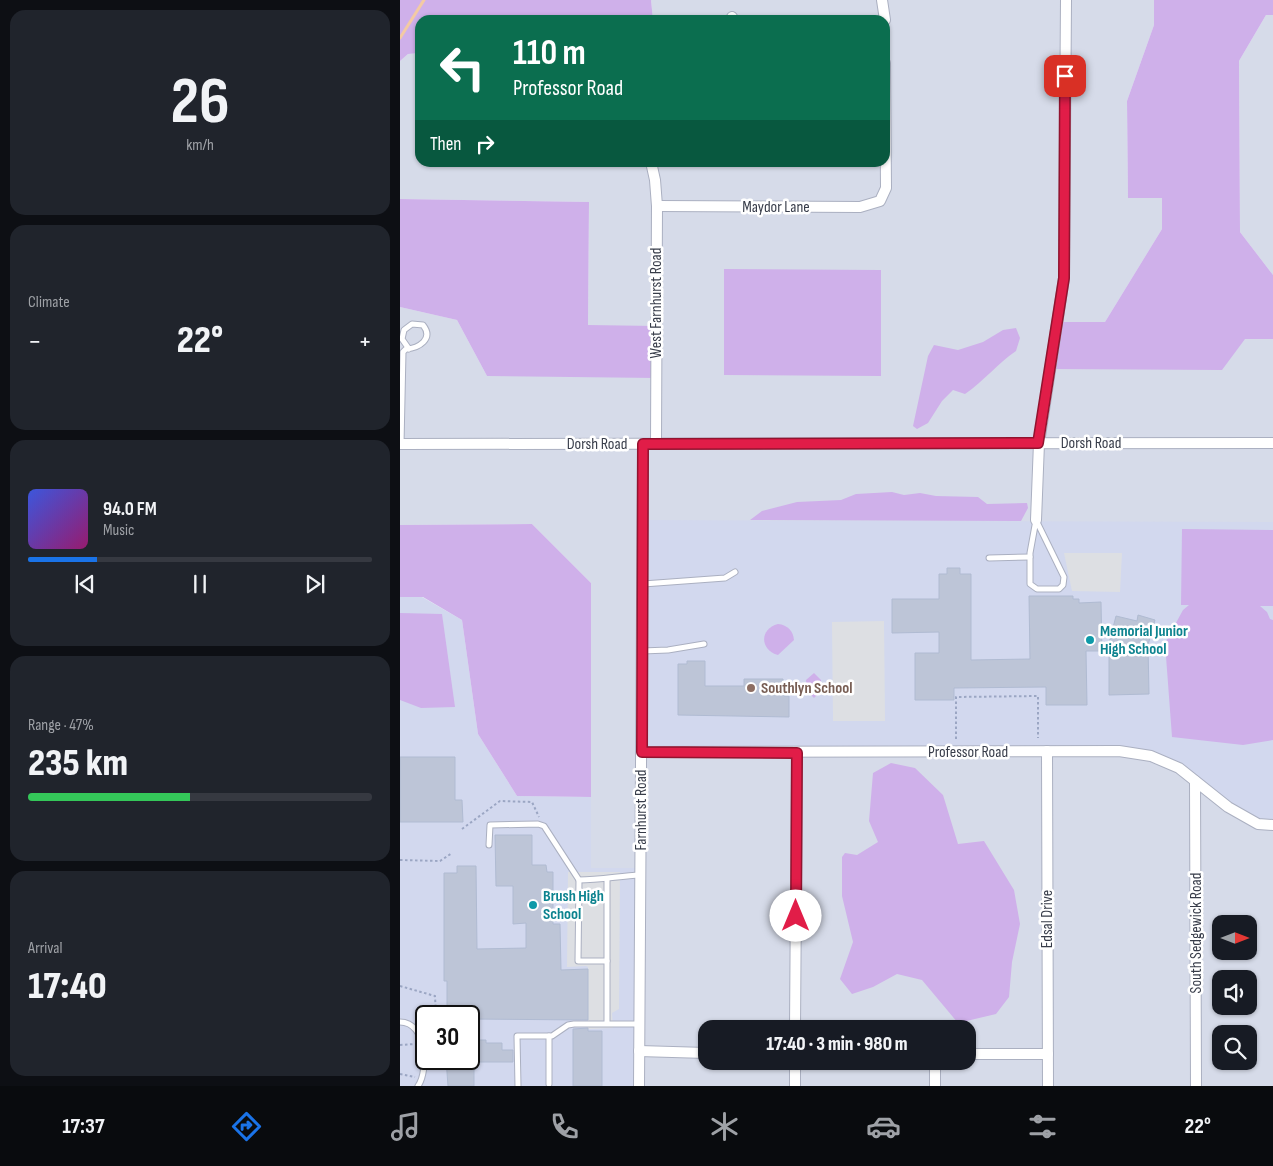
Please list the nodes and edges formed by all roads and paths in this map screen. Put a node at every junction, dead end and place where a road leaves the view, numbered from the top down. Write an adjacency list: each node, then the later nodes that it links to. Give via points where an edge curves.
1 (882, 0): 3 (street)
2 (1066, 0): 8 (street, via 1064,278)
3 (884, 15)
4 (653, 167): 6 (street, West Farnhurst Road)
5 (886, 167): 6 (street, Maydor Lane, via 886,188 880,201 860,207)
6 (657, 206): 12 (street, West Farnhurst Road)
7 (409, 349): 7 (lane, via 422,344 427,337 423,325 412,324 404,330 402,339); 10 (lane, via 403,352)
8 (1038, 443): 9 (street, Dorsh Road); 12 (street, Dorsh Road); 13 (street)
9 (1273, 443)
10 (400, 444): 11 (street, Dorsh Road)
11 (643, 444): 12 (street, Dorsh Road); 17 (street, Farnhurst Road)
12 (656, 444)
13 (1036, 520): 14 (lane); 14 (lane, via 1064,578 1062,588 1038,590 1032,586)
14 (1030, 557): 15 (lane)
15 (989, 558)
16 (735, 572): 17 (lane, via 725,578)
17 (643, 584): 19 (street, Farnhurst Road)
18 (704, 644): 19 (lane, via 668,650)
19 (642, 650): 23 (street, Farnhurst Road)
20 (956, 738): 21 (path, via 956,698 1038,696)
21 (1038, 738)
22 (1046, 751): 24 (street, Professor Road); 25 (street, Professor Road, via 1119,751 1150,756 1179,768); 48 (street, Edsal Drive)
23 (642, 752): 24 (street, Professor Road); 32 (street, Farnhurst Road)
24 (797, 753): 38 (street)
25 (1195, 781): 26 (street, Professor Road, via 1228,808 1258,824); 60 (street, South Sedgewick Road)
26 (1273, 825)
27 (544, 826): 28 (path, via 532,802 500,801); 29 (lane, via 490,825); 34 (lane)
28 (462, 829)
29 (489, 845)
30 (452, 853): 31 (path, via 440,860)
31 (400, 860)
32 (641, 875): 33 (lane); 41 (street, Farnhurst Road)
33 (607, 879): 34 (lane); 35 (lane)
34 (579, 880): 35 (lane, via 578,961)
35 (607, 961): 40 (lane)
36 (400, 986): 37 (path, via 435,996)
37 (435, 1005)
38 (795, 1020)
39 (400, 1022): 54 (lane, via 414,1026 423,1041 424,1067)
40 (606, 1023): 41 (lane); 42 (lane, via 568,1025)
41 (640, 1024): 45 (street, Farnhurst Road)
42 (548, 1036): 53 (lane); 55 (lane, via 517,1036)
43 (415, 1044): 44 (path)
44 (400, 1046)
45 (640, 1052): 46 (street); 56 (street, Farnhurst Road)
46 (698, 1053)
47 (976, 1054): 48 (street)
48 (1048, 1054): 59 (street, Edsal Drive)
49 (795, 1070): 57 (street)
50 (935, 1070): 58 (street)
51 (400, 1074): 52 (path)
52 (415, 1077)
53 (549, 1084)
54 (418, 1086)
55 (518, 1086)
56 (639, 1086)
57 (795, 1086)
58 (935, 1086)
59 (1048, 1086)
60 (1196, 1086)

